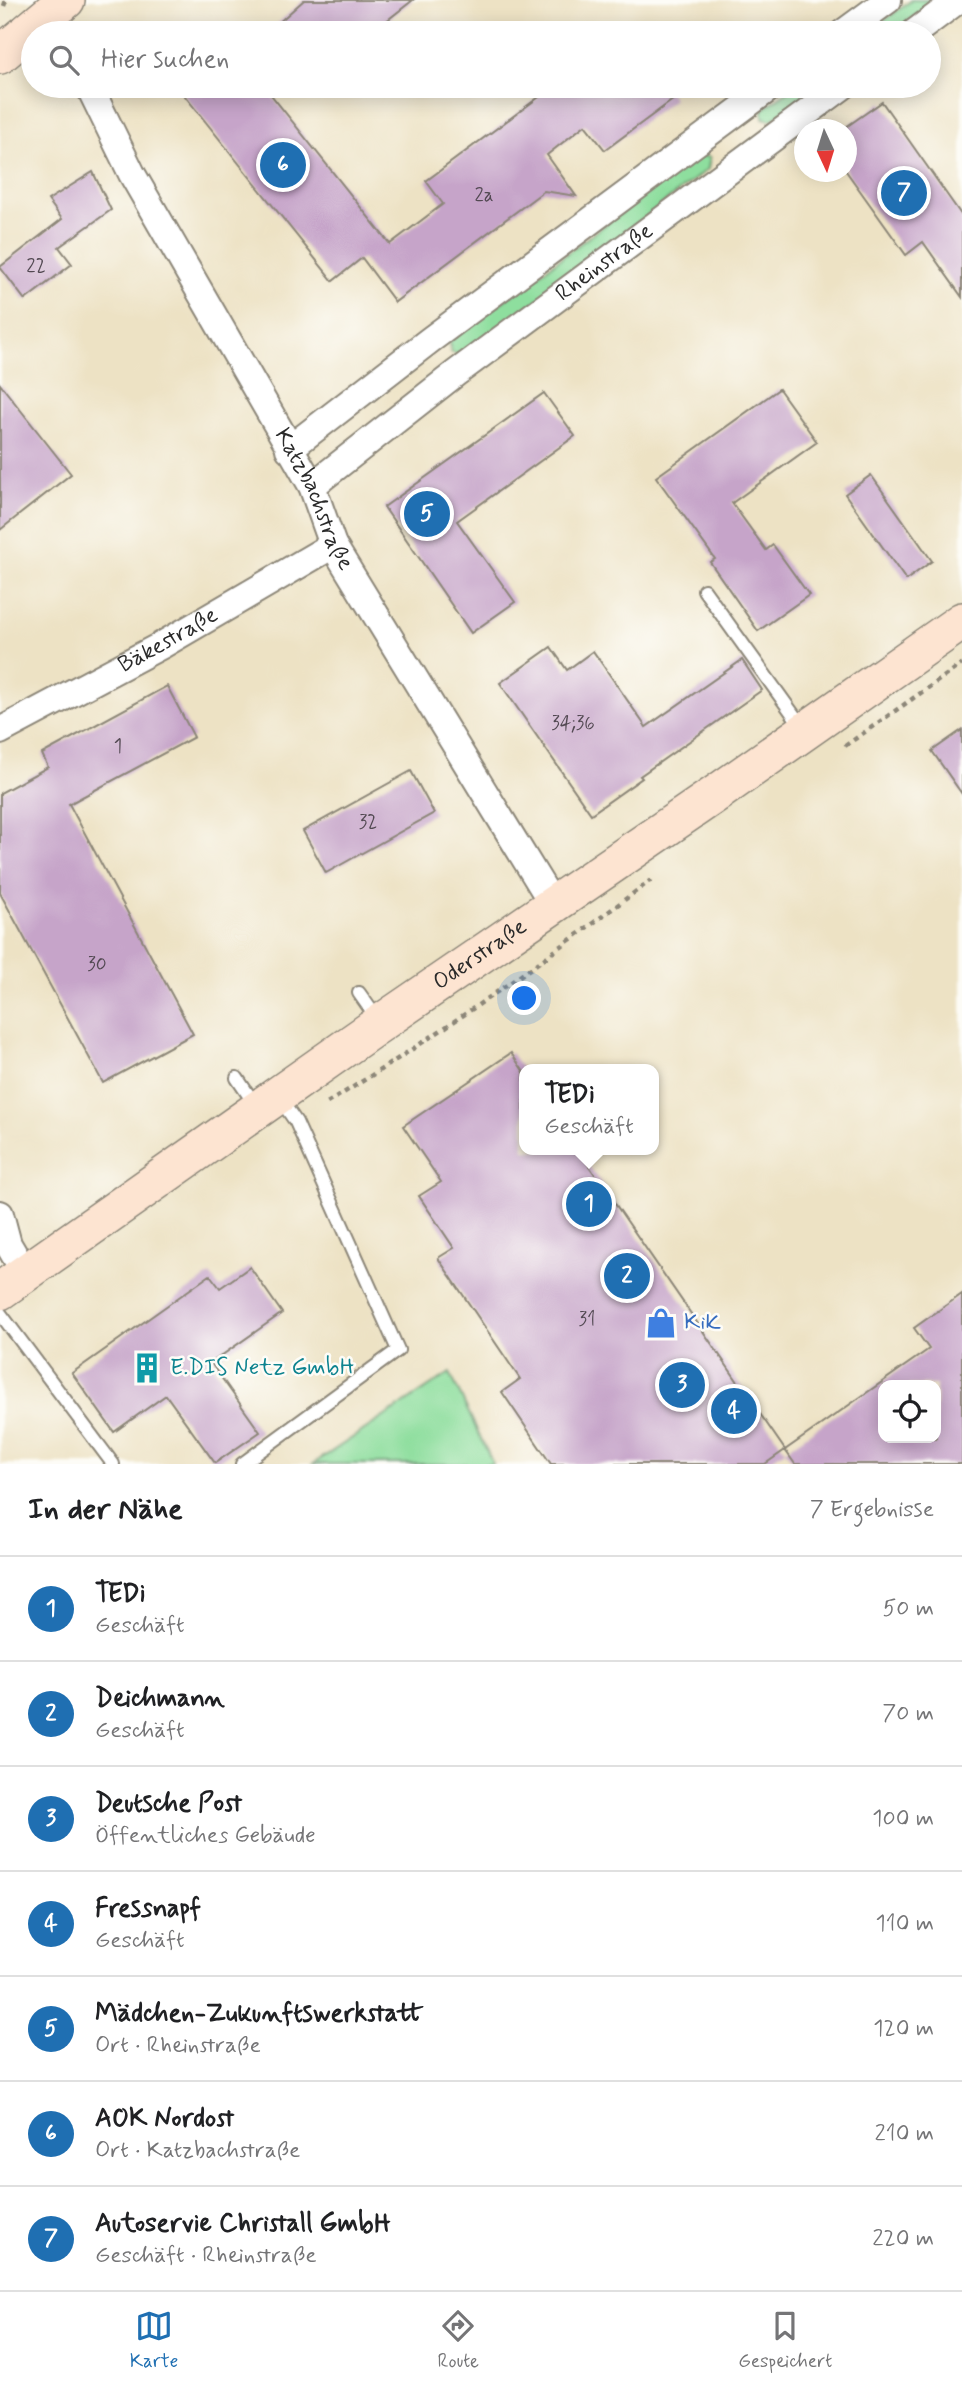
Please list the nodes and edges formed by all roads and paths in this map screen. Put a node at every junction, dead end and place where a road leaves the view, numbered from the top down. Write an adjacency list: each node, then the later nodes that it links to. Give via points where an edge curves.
1 (6, 0): 4 (path)
2 (888, 0): 5 (street)
3 (958, 0): 6 (street)
4 (0, 9)
5 (859, 21)
6 (930, 21)
7 (21, 39): 8 (main road)
8 (0, 55)
9 (95, 98): 16 (street, Katzbachstraße, via 132,174)
10 (756, 98): 12 (street, Rheinstraße)
11 (827, 98): 13 (street, Rheinstraße)
12 (728, 118): 13 (street); 14 (street, Rheinstraße)
13 (754, 152): 15 (street, Rheinstraße)
14 (430, 340): 15 (street); 16 (street, Rheinstraße)
15 (456, 373): 17 (street, Rheinstraße)
16 (289, 449): 17 (street, Katzbachstraße)
17 (312, 486): 18 (street, Katzbachstraße)
18 (333, 545): 22 (street, Bäkestraße, via 162,645); 26 (street, Katzbachstraße)
19 (704, 590): 23 (lane)
20 (962, 621): 23 (main road, Oderstraße)
21 (962, 664): 24 (path)
22 (0, 731)
23 (806, 731): 26 (main road, Oderstraße)
24 (842, 748)
25 (657, 876): 30 (path, via 378,1072)
26 (554, 906): 28 (main road, Oderstraße)
27 (359, 993): 28 (lane)
28 (380, 1023): 30 (main road, Oderstraße)
29 (237, 1079): 30 (lane)
30 (278, 1109): 32 (main road, Oderstraße); 35 (lane, via 398,1350)
31 (0, 1214): 32 (street)
32 (12, 1282)
33 (0, 1313): 34 (lane)
34 (113, 1464)
35 (242, 1464)

